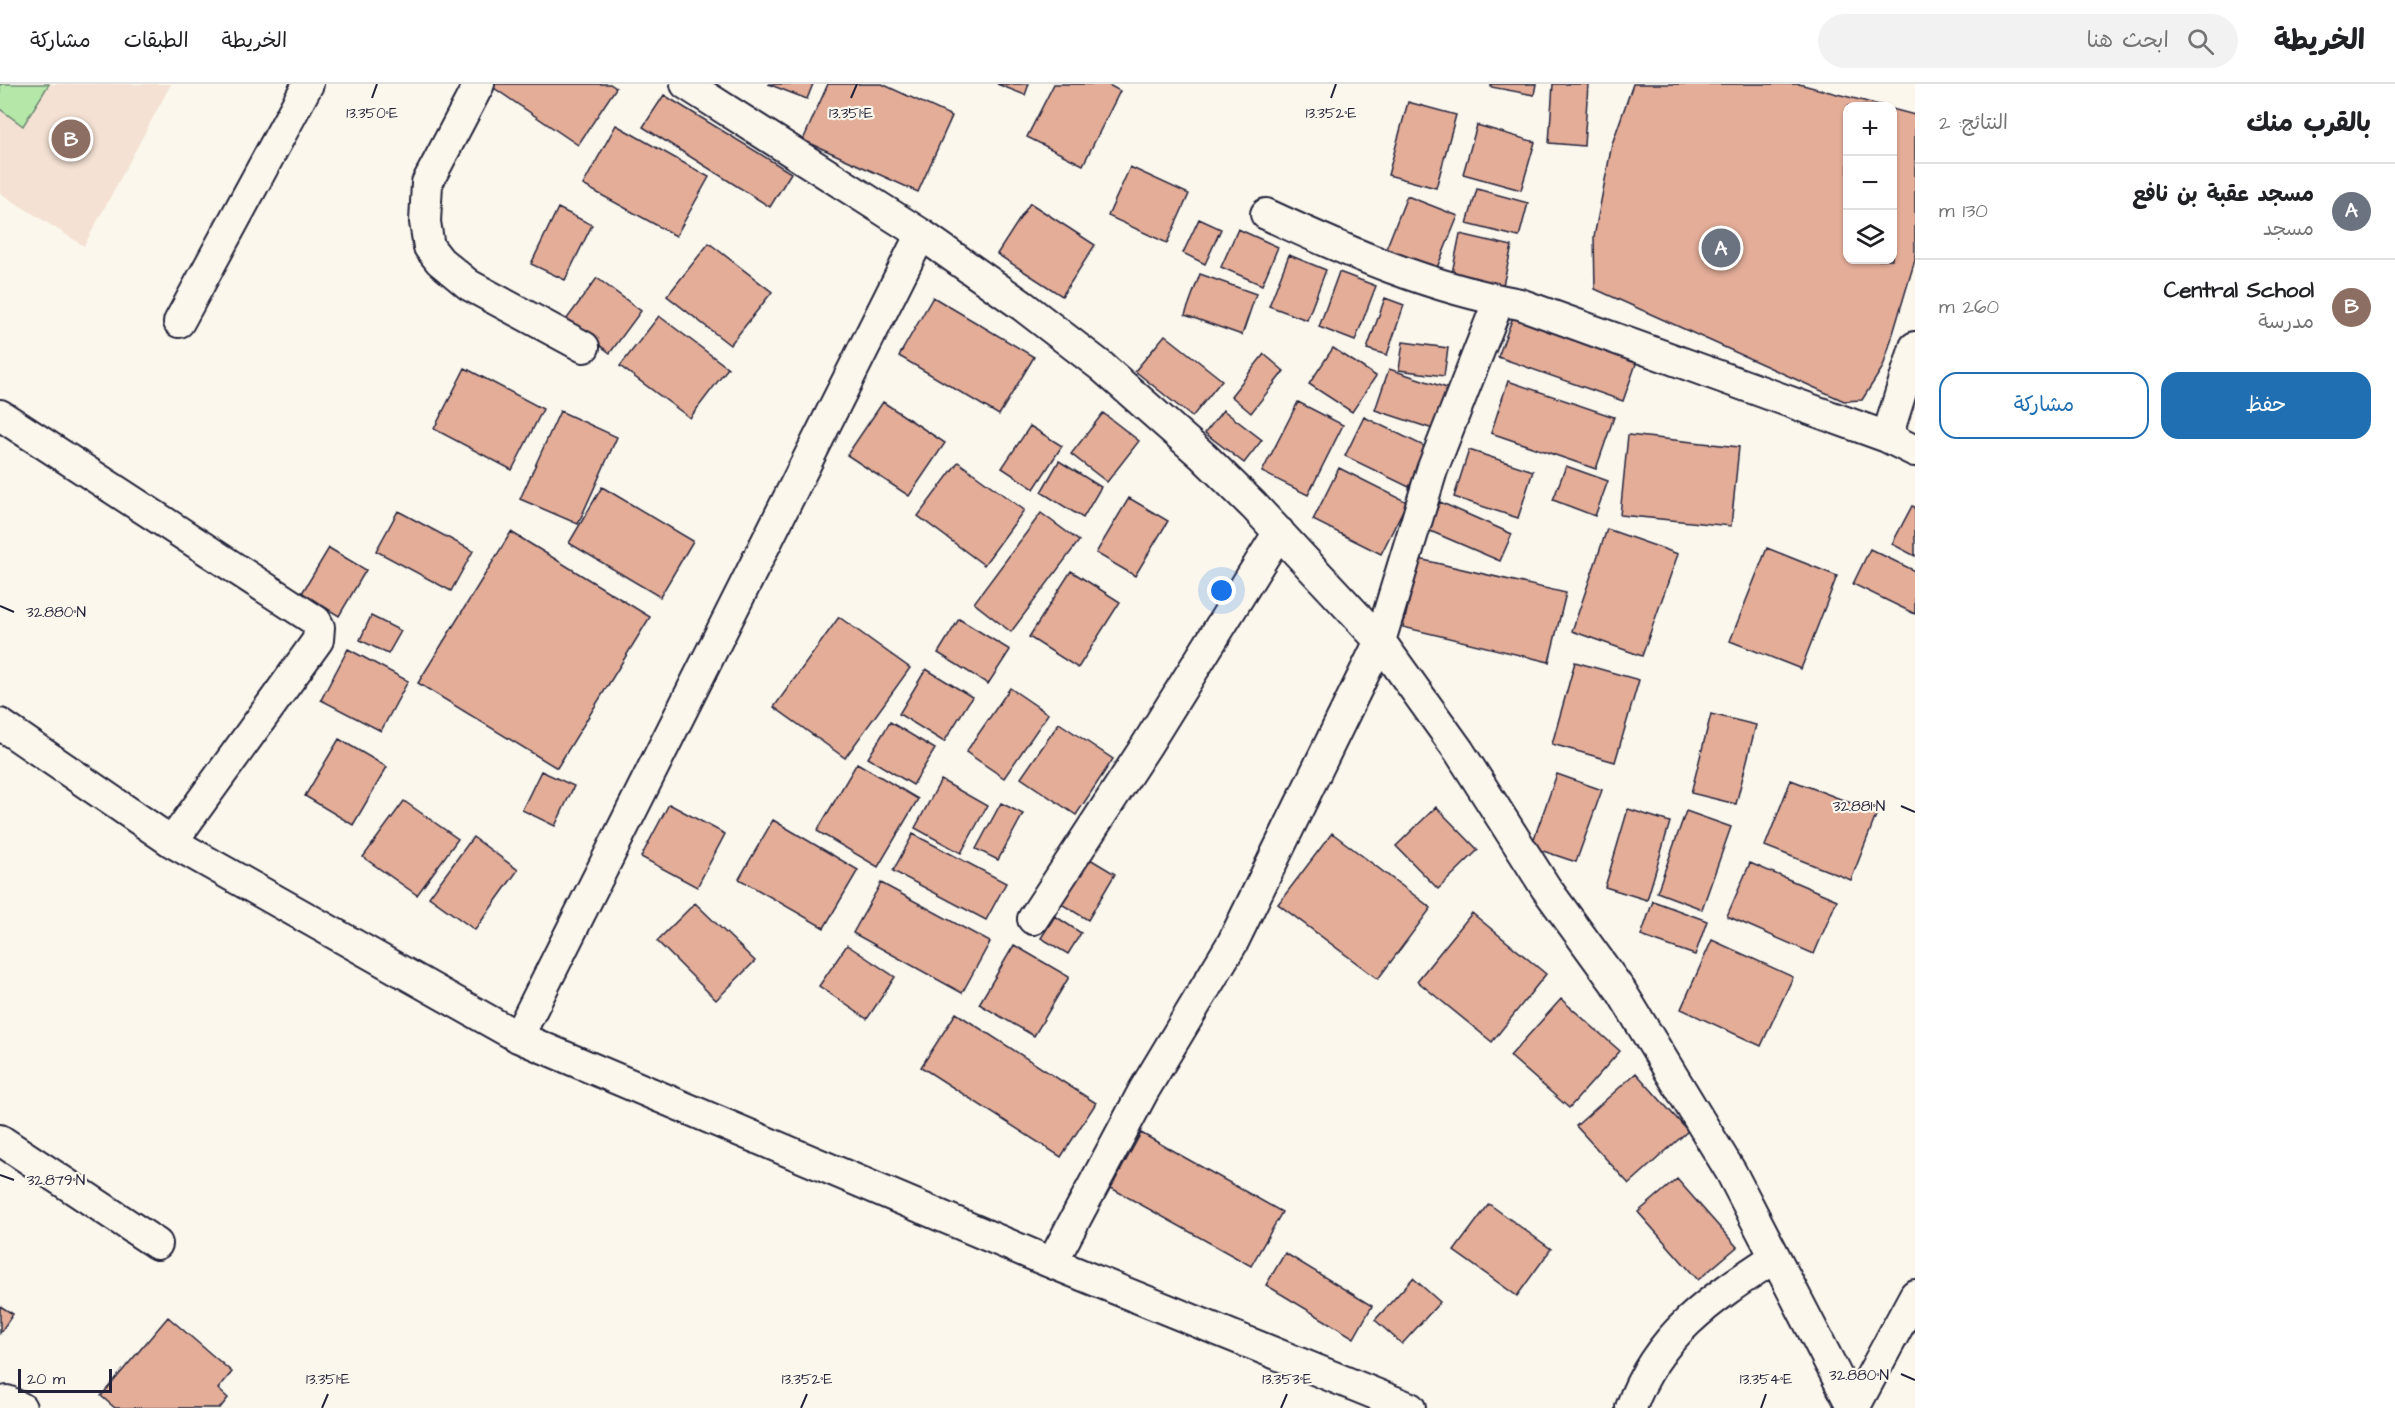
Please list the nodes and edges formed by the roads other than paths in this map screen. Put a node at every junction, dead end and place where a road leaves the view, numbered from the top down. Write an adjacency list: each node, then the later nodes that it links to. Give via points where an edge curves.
1 (308, 84): 7 (street)
2 (479, 84): 8 (street, via 427,183 425,222 429,247 469,285)
3 (686, 84): 5 (street)
4 (1266, 213): 6 (street, via 1349,253 1462,293)
5 (921, 234): 13 (street, via 1101,366 1203,456); 18 (street)
6 (1499, 300): 11 (street, via 1520,304); 14 (street, via 1432,470)
7 (179, 322)
8 (584, 347)
9 (1915, 347): 11 (street)
10 (0, 415): 16 (street, via 316,621 319,627 318,640)
11 (1887, 437): 12 (street)
12 (1915, 451)
13 (1279, 532): 14 (street); 17 (street)
14 (1380, 641): 21 (street, via 1459,751 1546,888 1621,991 1731,1172); 22 (street, via 1233,942 1144,1090)
15 (0, 724): 16 (street)
16 (172, 842): 18 (street)
17 (1034, 919)
18 (518, 1037): 22 (street)
19 (0, 1140): 20 (street)
20 (157, 1244)
21 (1775, 1257): 27 (street, via 1714,1298 1669,1339 1655,1358); 28 (street)
22 (1052, 1263): 26 (street)
23 (1915, 1295): 28 (street)
24 (0, 1403): 25 (street, via 7,1401)
25 (21, 1408)
26 (1410, 1408)
27 (1631, 1408)
28 (1853, 1408)

